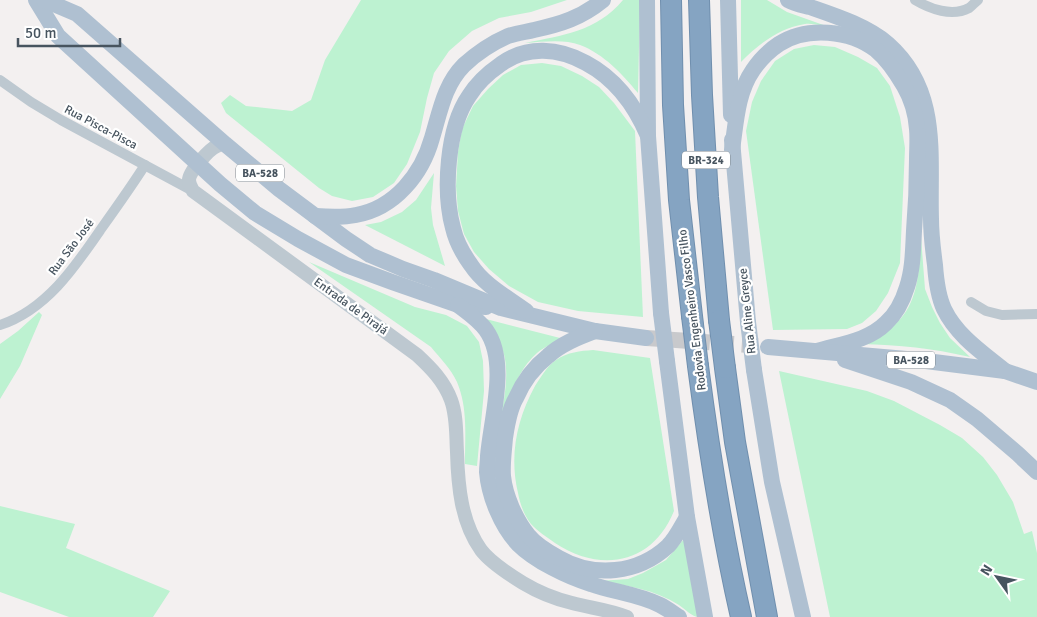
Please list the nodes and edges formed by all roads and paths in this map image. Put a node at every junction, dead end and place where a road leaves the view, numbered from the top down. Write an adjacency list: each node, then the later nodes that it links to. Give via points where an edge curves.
1 (36, 0): 15 (main road, via 58,36)
2 (44, 0): 13 (main road, BA-528, via 77,14)
3 (603, 0): 18 (main road, via 568,22 510,36 474,56 446,91 432,140 419,168 410,182 387,204 357,215 338,218)
4 (647, 0): 12 (main road)
5 (671, 0): 38 (highway, Rodovia Engenheiro Vasco Filho / BR-324, bridge, via 679,200 692,316 708,438)
6 (699, 0): 39 (highway, Rodovia Engenheiro Vasco Filho / BR-324, bridge, via 707,188 719,320 735,442)
7 (728, 0): 14 (main road, Rua Aline Greyce)
8 (788, 0): 29 (main road, via 869,31 895,51 916,81 924,102 932,146 933,250 943,308 955,327 972,344)
9 (915, 0): 10 (street, via 944,12 968,8)
10 (978, 0)
11 (0, 80): 16 (street, Rua Pisca-Pisca, via 61,120)
12 (648, 136): 23 (main road, via 631,102 616,84 578,58 551,51 526,52 509,58 479,82 468,97 459,115 447,180 453,228 472,267 488,284); 32 (main road, bridge, via 661,313)
13 (224, 144): 15 (street, via 215,147); 18 (main road, BA-528)
14 (732, 150): 28 (main road, via 738,106 753,70 780,44 798,36 812,32 858,39 876,50 904,86 917,128 917,198 907,289 897,309 871,335); 40 (main road, Rua Aline Greyce, bridge, via 754,370 772,482)
15 (199, 164): 17 (street, via 190,174); 20 (main road, via 255,213 346,265)
16 (145, 165): 17 (street, Rua Pisca-Pisca); 24 (street, Rua São José, via 80,260 53,290 31,309)
17 (193, 191): 34 (street, Entrada de Pirajá, via 417,354 435,372 445,387 456,418 462,506 469,530 482,552 501,568 548,596)
18 (315, 216): 21 (main road, BA-528, via 370,255)
19 (971, 302): 22 (street, via 1002,315)
20 (458, 305): 21 (main road); 33 (main road, via 486,330 496,356 499,376 487,471 494,504 506,527 518,544 539,560 562,573)
21 (501, 308): 23 (main road, BA-528)
22 (1037, 314)
23 (532, 315): 25 (main road, BA-528)
24 (0, 325)
25 (595, 331): 26 (main road, BA-528); 32 (main road, via 549,354 525,381 515,399 507,424 503,478 518,520 530,537 568,563 589,570 609,571 626,569 655,557 669,544)
26 (646, 338)
27 (768, 347): 28 (main road, BA-528)
28 (817, 350): 29 (main road, BA-528); 31 (main road, via 911,382 950,400 1018,454)
29 (1005, 370): 30 (main road, BA-528)
30 (1037, 382)
31 (1036, 474)
32 (687, 518): 37 (main road)
33 (615, 591): 35 (street); 36 (main road, via 661,605)
34 (627, 617)
35 (634, 617)
36 (679, 617)
37 (705, 617)
38 (741, 617)
39 (767, 617)
40 (803, 617)

